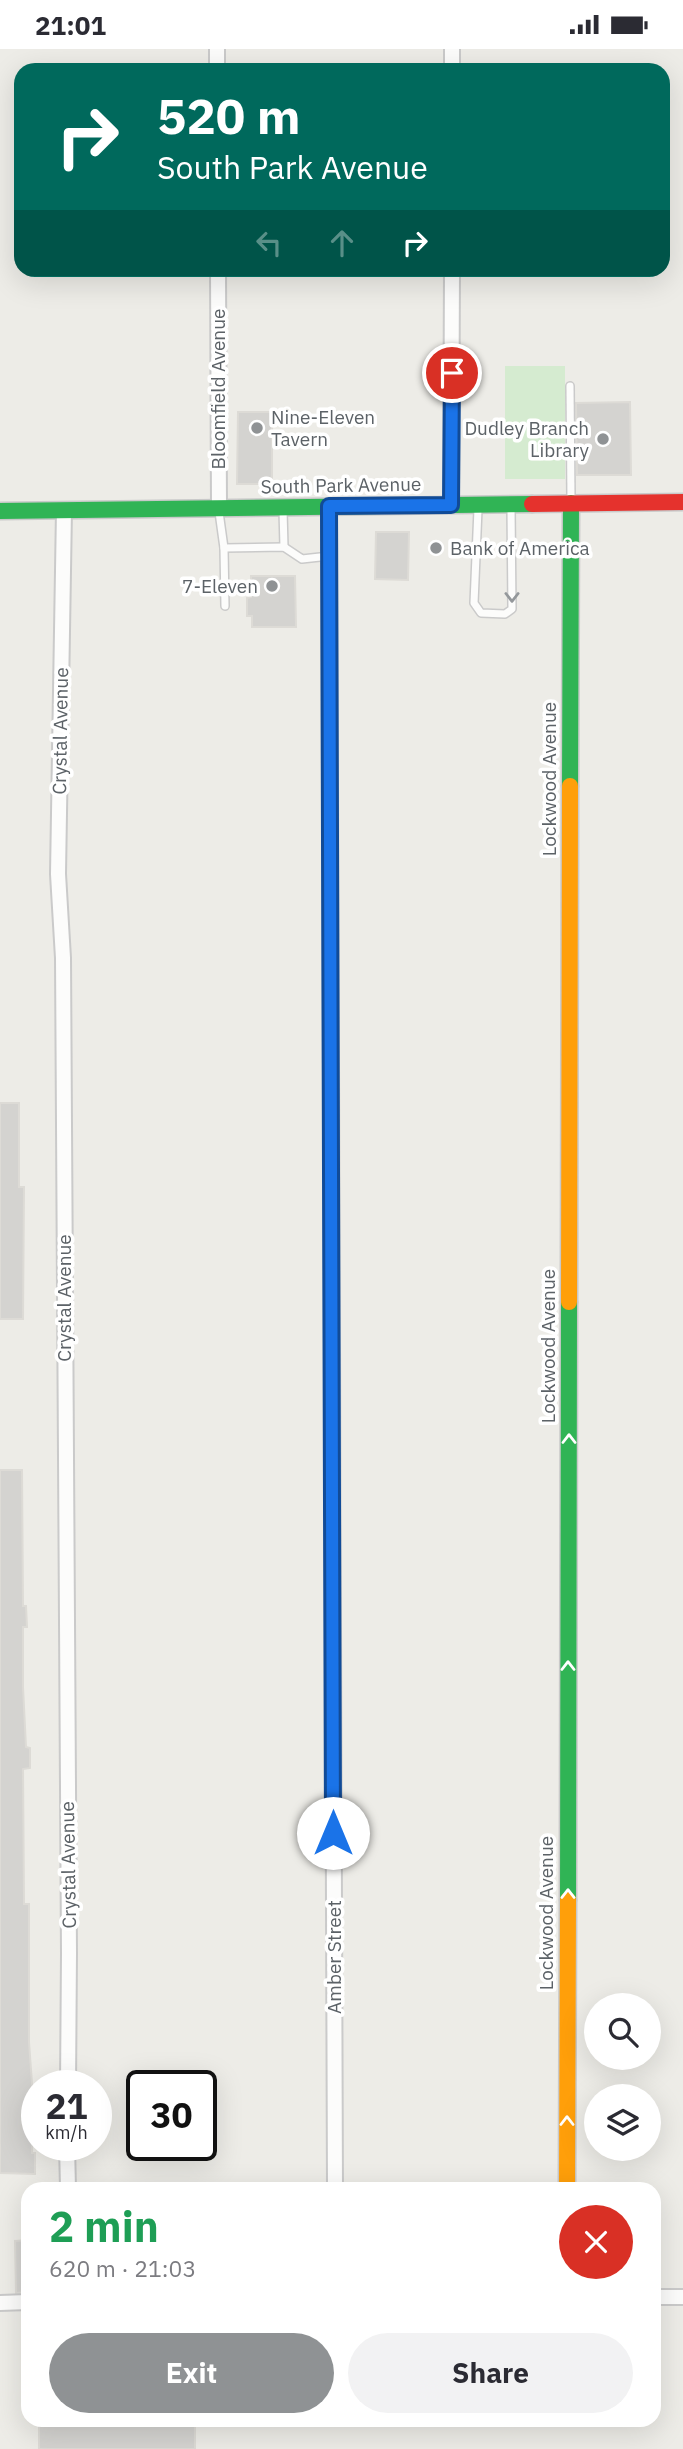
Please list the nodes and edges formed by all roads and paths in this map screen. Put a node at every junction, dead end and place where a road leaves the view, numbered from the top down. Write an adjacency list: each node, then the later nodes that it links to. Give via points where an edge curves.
1 (218, 277): 11 (street, Bloomfield Avenue)
2 (452, 277): 8 (street)
3 (570, 386): 5 (lane)
4 (683, 502): 5 (street, South Park Avenue)
5 (571, 503): 7 (street, South Park Avenue); 22 (street, Lockwood Avenue, one-way to 5)
6 (478, 504): 7 (street, South Park Avenue); 7 (lane, one-way to 6, via 512,609 505,614 481,613 474,603); 8 (street, South Park Avenue)
7 (511, 504)
8 (451, 505): 9 (street, South Park Avenue)
9 (329, 506): 10 (street, South Park Avenue); 16 (street, Amber Street)
10 (283, 507): 11 (street, South Park Avenue); 14 (lane)
11 (219, 508): 12 (street, South Park Avenue); 15 (lane)
12 (64, 510): 13 (street, South Park Avenue); 18 (street, Crystal Avenue, via 58,874 63,972)
13 (0, 511)
14 (284, 547): 15 (lane); 16 (lane, via 302,559)
15 (224, 548): 17 (lane)
16 (329, 556): 21 (street, Amber Street)
17 (225, 606)
18 (68, 2070)
19 (67, 2161): 20 (street)
20 (68, 2182)
21 (335, 2182)
22 (567, 2182)
23 (661, 2297): 24 (street)
24 (683, 2297)
25 (21, 2302): 26 (street)
26 (0, 2303)

